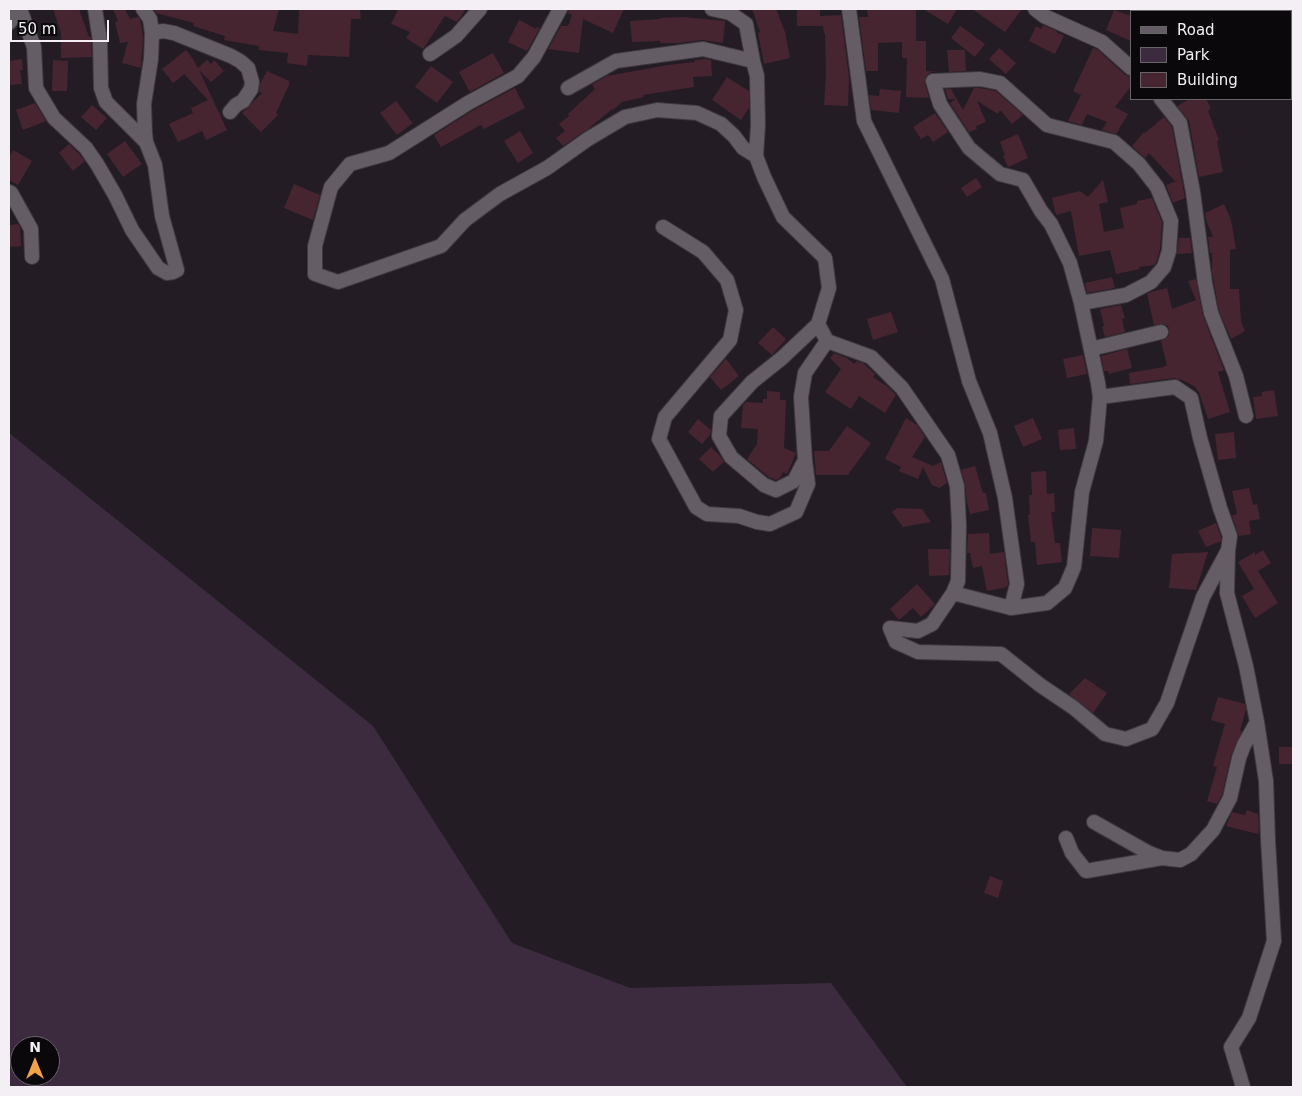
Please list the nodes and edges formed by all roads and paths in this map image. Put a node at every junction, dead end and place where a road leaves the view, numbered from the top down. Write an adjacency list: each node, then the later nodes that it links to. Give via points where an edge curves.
1 (20, 9): 9 (street); 17 (street, via 34,47 36,88 54,118 86,148 97,164 132,230 158,268 173,272 177,270 162,216 155,165)
2 (95, 9): 17 (street, via 100,41 101,88 106,102)
3 (144, 9): 10 (street, via 150,18)
4 (480, 9): 11 (street, via 456,36)
5 (560, 9): 18 (street, via 534,57 518,76 389,153 350,164 331,187 315,246 315,274 338,282 441,246 465,220 500,194 547,168 625,117 657,110 697,113 721,124 743,148)
6 (712, 9): 12 (street, via 730,13 746,24)
7 (849, 9): 32 (street, via 864,121 942,279 969,381 990,434 1005,498 1018,584)
8 (1035, 9): 13 (street, via 1102,42)
9 (9, 23)
10 (152, 33): 16 (street, via 174,33 231,56 248,68 251,89); 17 (street, via 144,104)
11 (430, 54)
12 (753, 60): 14 (street, via 702,49 616,60); 18 (street, via 757,76)
13 (1130, 67)
14 (568, 88)
15 (1162, 100): 28 (street, via 1180,123 1210,313 1236,376)
16 (230, 112)
17 (146, 142)
18 (756, 156): 23 (street, via 783,217 825,258 829,288)
19 (9, 192): 21 (street, via 32,229)
20 (663, 227): 29 (street, via 709,258 727,280 736,310 730,340 665,417 659,438 696,507 708,514 740,516 770,524 796,512 808,484)
21 (32, 256)
22 (1081, 303): 22 (street, via 1126,295 1151,282 1164,267 1169,251 1171,221 1157,187 1139,164 1114,142 1047,125 1000,83 980,79 933,81 940,104 969,148 1000,174 1024,180 1070,263); 26 (street)
23 (818, 324): 25 (street); 29 (street, via 752,382 721,416 719,436 731,457 764,485 776,490 794,480)
24 (1161, 332): 26 (street)
25 (827, 341): 29 (street, via 805,373 800,397); 31 (street, via 871,357 902,388 948,455 957,486 958,505 958,581)
26 (1091, 349): 27 (street)
27 (1100, 396): 30 (street, via 1175,387 1191,398 1202,447 1230,536); 32 (street, via 1096,441 1082,492 1074,567 1065,588 1047,604)
28 (1246, 416)
29 (805, 460)
30 (1228, 551): 31 (street, via 1204,597 1167,702 1152,730 1126,739 1104,734 1001,654 918,652 896,642 890,628 918,631 932,624); 33 (street, via 1228,593)
31 (953, 593): 32 (street)
32 (1011, 608)
33 (1257, 722): 36 (street, via 1239,758 1230,798 1213,830 1191,854 1180,860); 37 (street, via 1266,781 1274,941 1249,1018 1231,1047)
34 (1094, 822): 36 (street, via 1149,854)
35 (1066, 838): 36 (street, via 1072,853 1086,871)
36 (1162, 858)
37 (1243, 1087)

